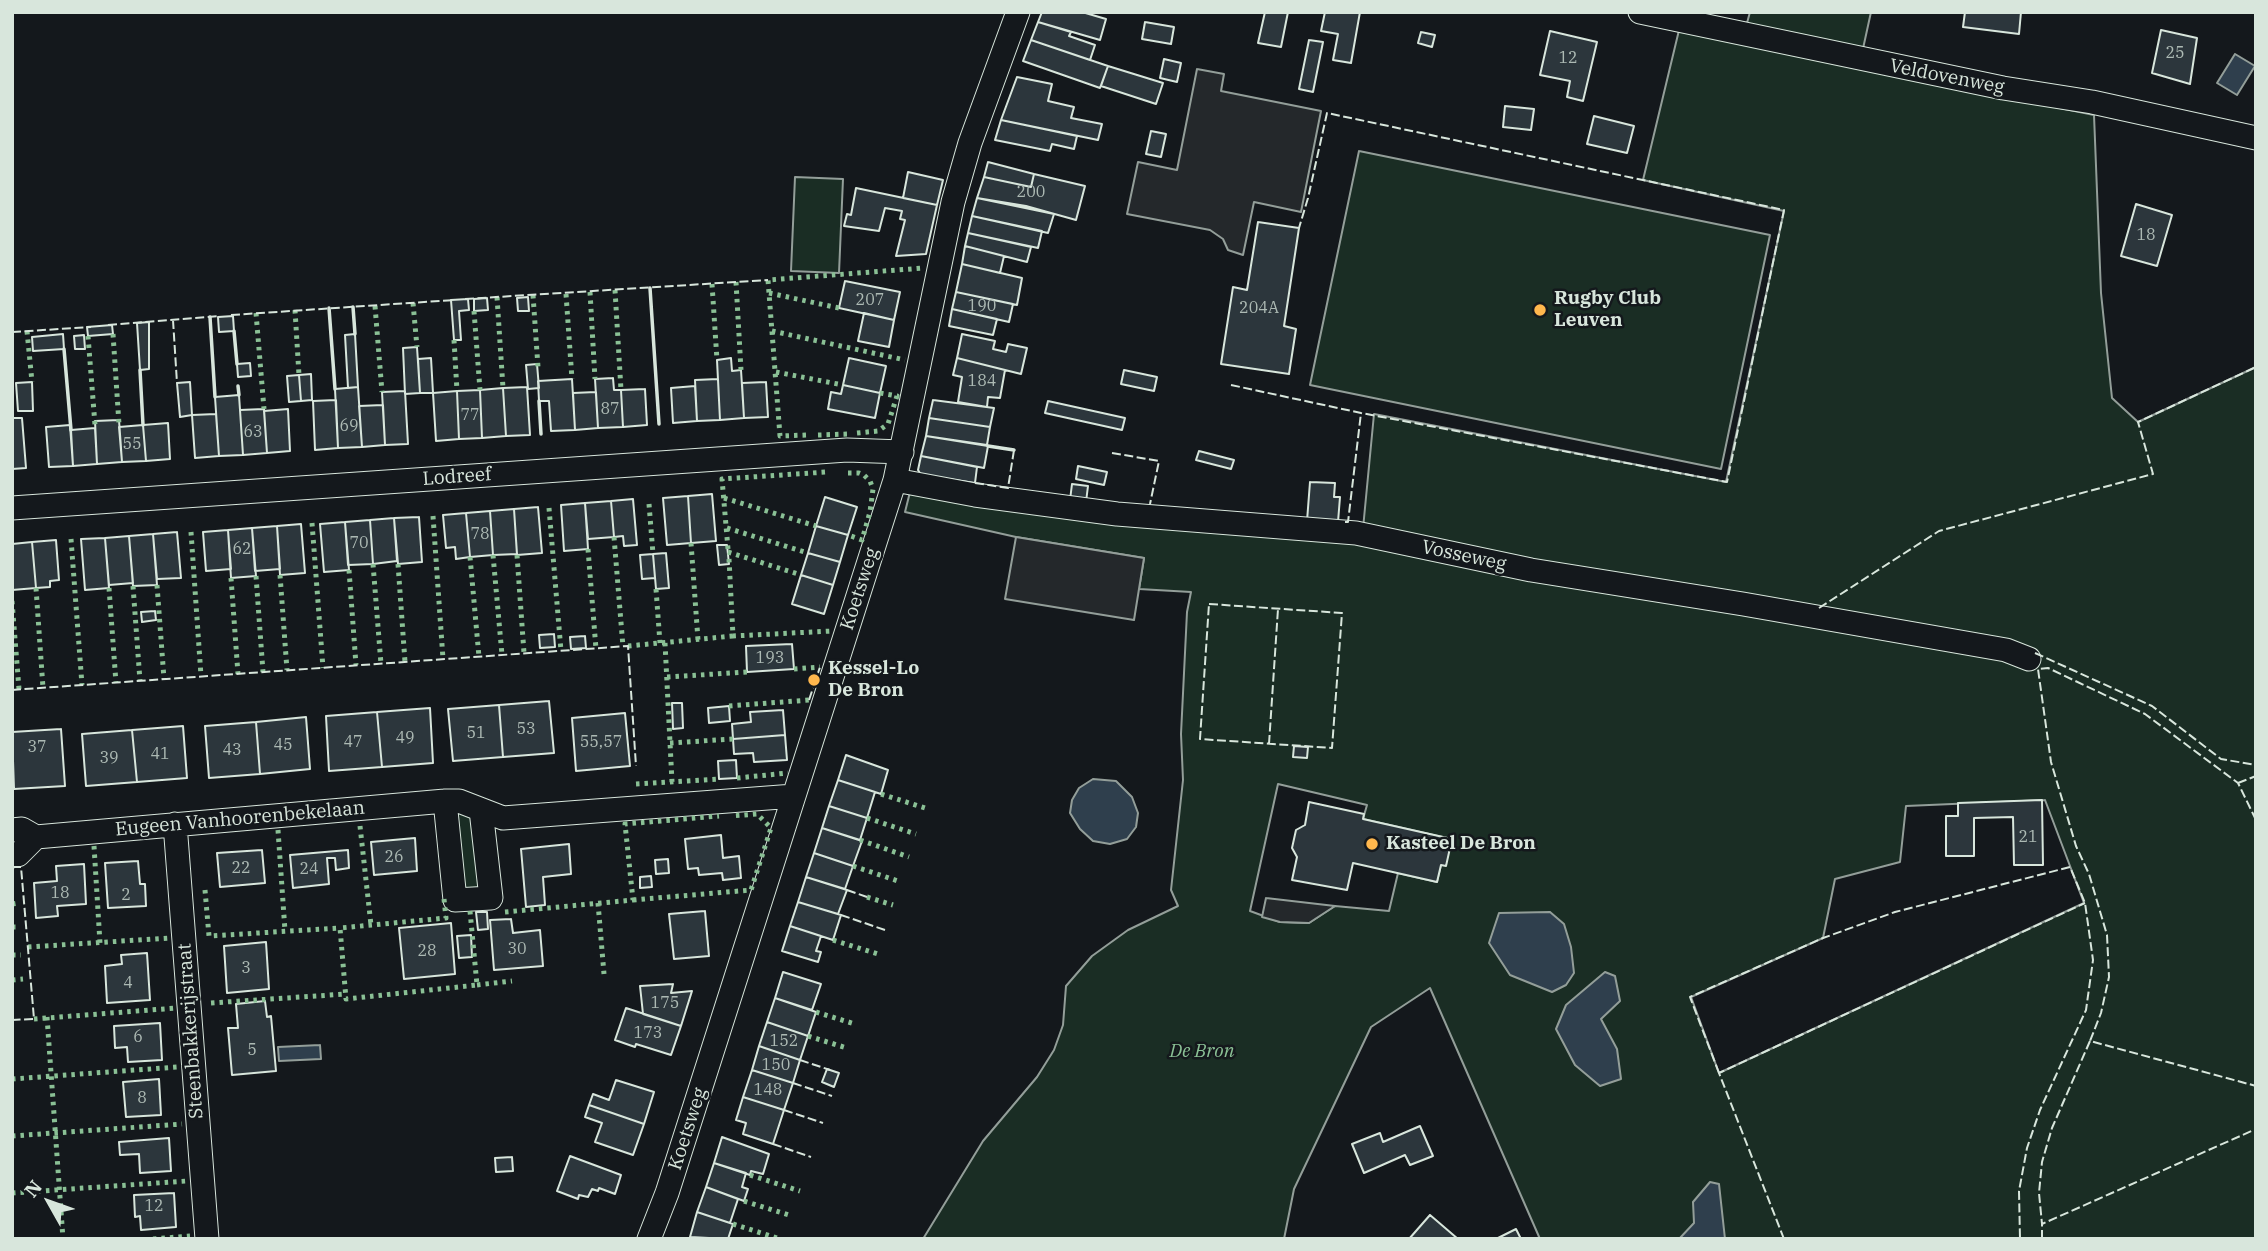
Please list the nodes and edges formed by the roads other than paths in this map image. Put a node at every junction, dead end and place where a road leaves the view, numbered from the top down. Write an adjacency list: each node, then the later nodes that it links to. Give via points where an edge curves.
1 (1018, 12): 4 (street, Koetsweg, via 953,202)
2 (1640, 12): 3 (street, Veldovenweg)
3 (2256, 138)
4 (902, 452): 5 (street, Koetsweg); 6 (street, Lodreef, via 847,450)
5 (895, 480): 7 (street, Vosseweg, via 1117,514 1356,533 1531,570 1993,648); 8 (street, Koetsweg)
6 (12, 508)
7 (2029, 659)
8 (794, 796): 10 (street, Eugeen Vanhoorenbekelaan, via 503,818); 16 (street, Koetsweg)
9 (445, 801): 10 (street, Eugeen Vanhoorenbekelaan); 10 (street, via 455,900 491,898); 11 (street, Eugeen Vanhoorenbekelaan)
10 (481, 810)
11 (175, 824): 13 (street, Eugeen Vanhoorenbekelaan); 15 (street, Steenbakkerijstraat)
12 (12, 830): 13 (street, Eugeen Vanhoorenbekelaan, via 22,829)
13 (36, 837): 14 (street)
14 (12, 856)
15 (207, 1239)
16 (649, 1239)

